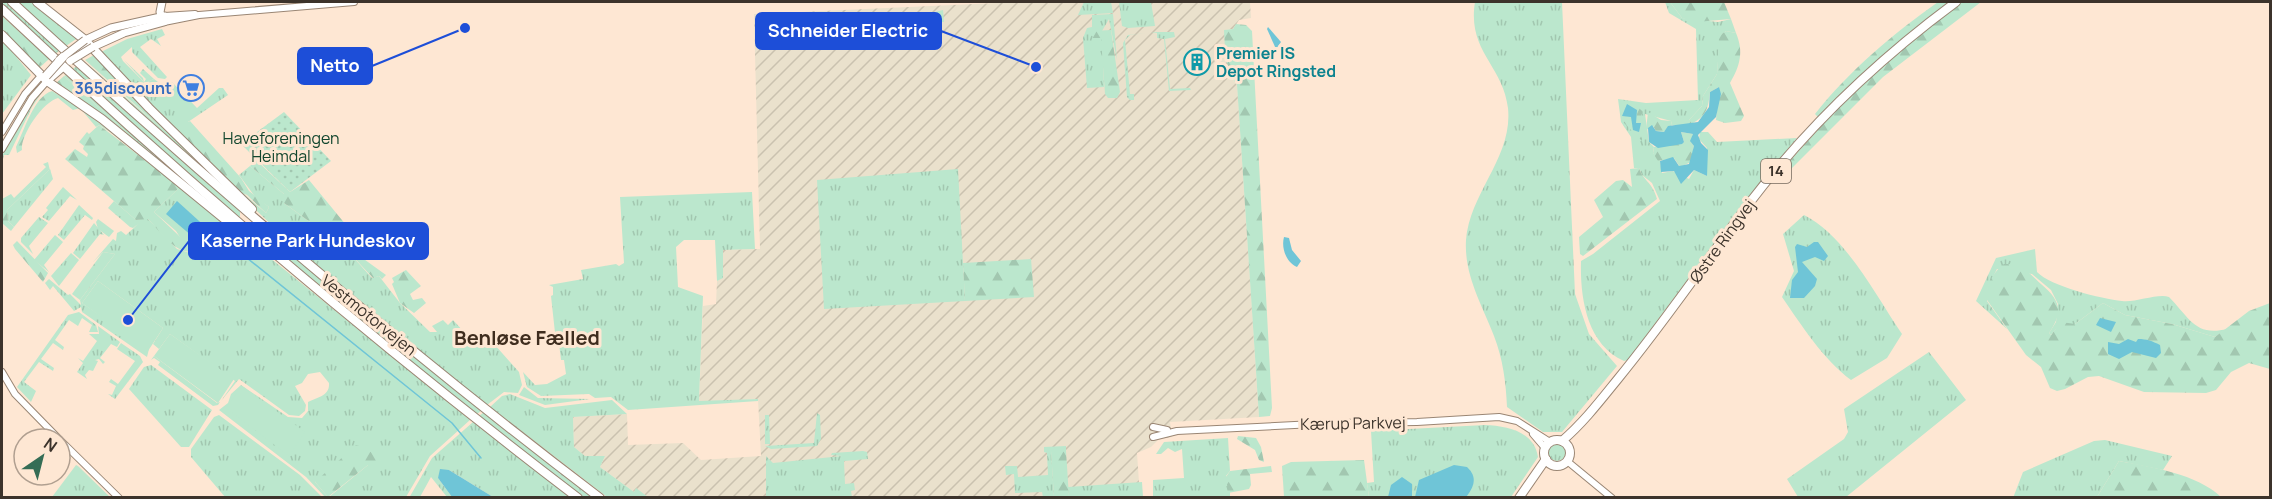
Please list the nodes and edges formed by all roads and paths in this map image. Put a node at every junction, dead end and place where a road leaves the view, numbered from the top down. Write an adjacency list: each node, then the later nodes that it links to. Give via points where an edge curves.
1 (12, 2): 14 (highway, Vestmotorvejen)
2 (37, 2): 9 (highway)
3 (164, 2): 7 (main road)
4 (354, 2): 7 (street)
5 (1956, 2): 21 (main road, Østre Ringvej / 14, via 1887,56 1808,134)
6 (2, 9): 15 (highway, Vestmotorvejen, via 114,113)
7 (163, 18): 9 (main road); 9 (main road, via 111,28)
8 (2, 35): 11 (highway)
9 (88, 43): 10 (main road, bridge); 10 (main road, bridge); 14 (highway)
10 (66, 59): 11 (highway, bridge)
11 (46, 79): 12 (street, via 13,112); 13 (street); 15 (highway, via 102,119)
12 (2, 132)
13 (2, 148)
14 (294, 254): 28 (highway, Vestmotorvejen)
15 (332, 303): 27 (highway, Vestmotorvejen)
16 (2, 372): 17 (street, via 15,394)
17 (48, 427)
18 (1153, 428): 19 (street, Kærup Parkvej)
19 (1177, 431): 20 (street, Kærup Parkvej); 22 (street, Kærup Parkvej, via 1495,416 1510,418)
20 (1153, 437)
21 (1565, 444): 22 (main road); 25 (main road, 14, via 1570,454)
22 (1548, 445): 24 (main road)
23 (72, 451): 26 (street)
24 (1549, 462): 25 (main road); 29 (main road)
25 (1565, 462): 30 (street); 31 (street)
26 (119, 498)
27 (578, 498)
28 (600, 498)
29 (1520, 498)
30 (1605, 498)
31 (1612, 498)

